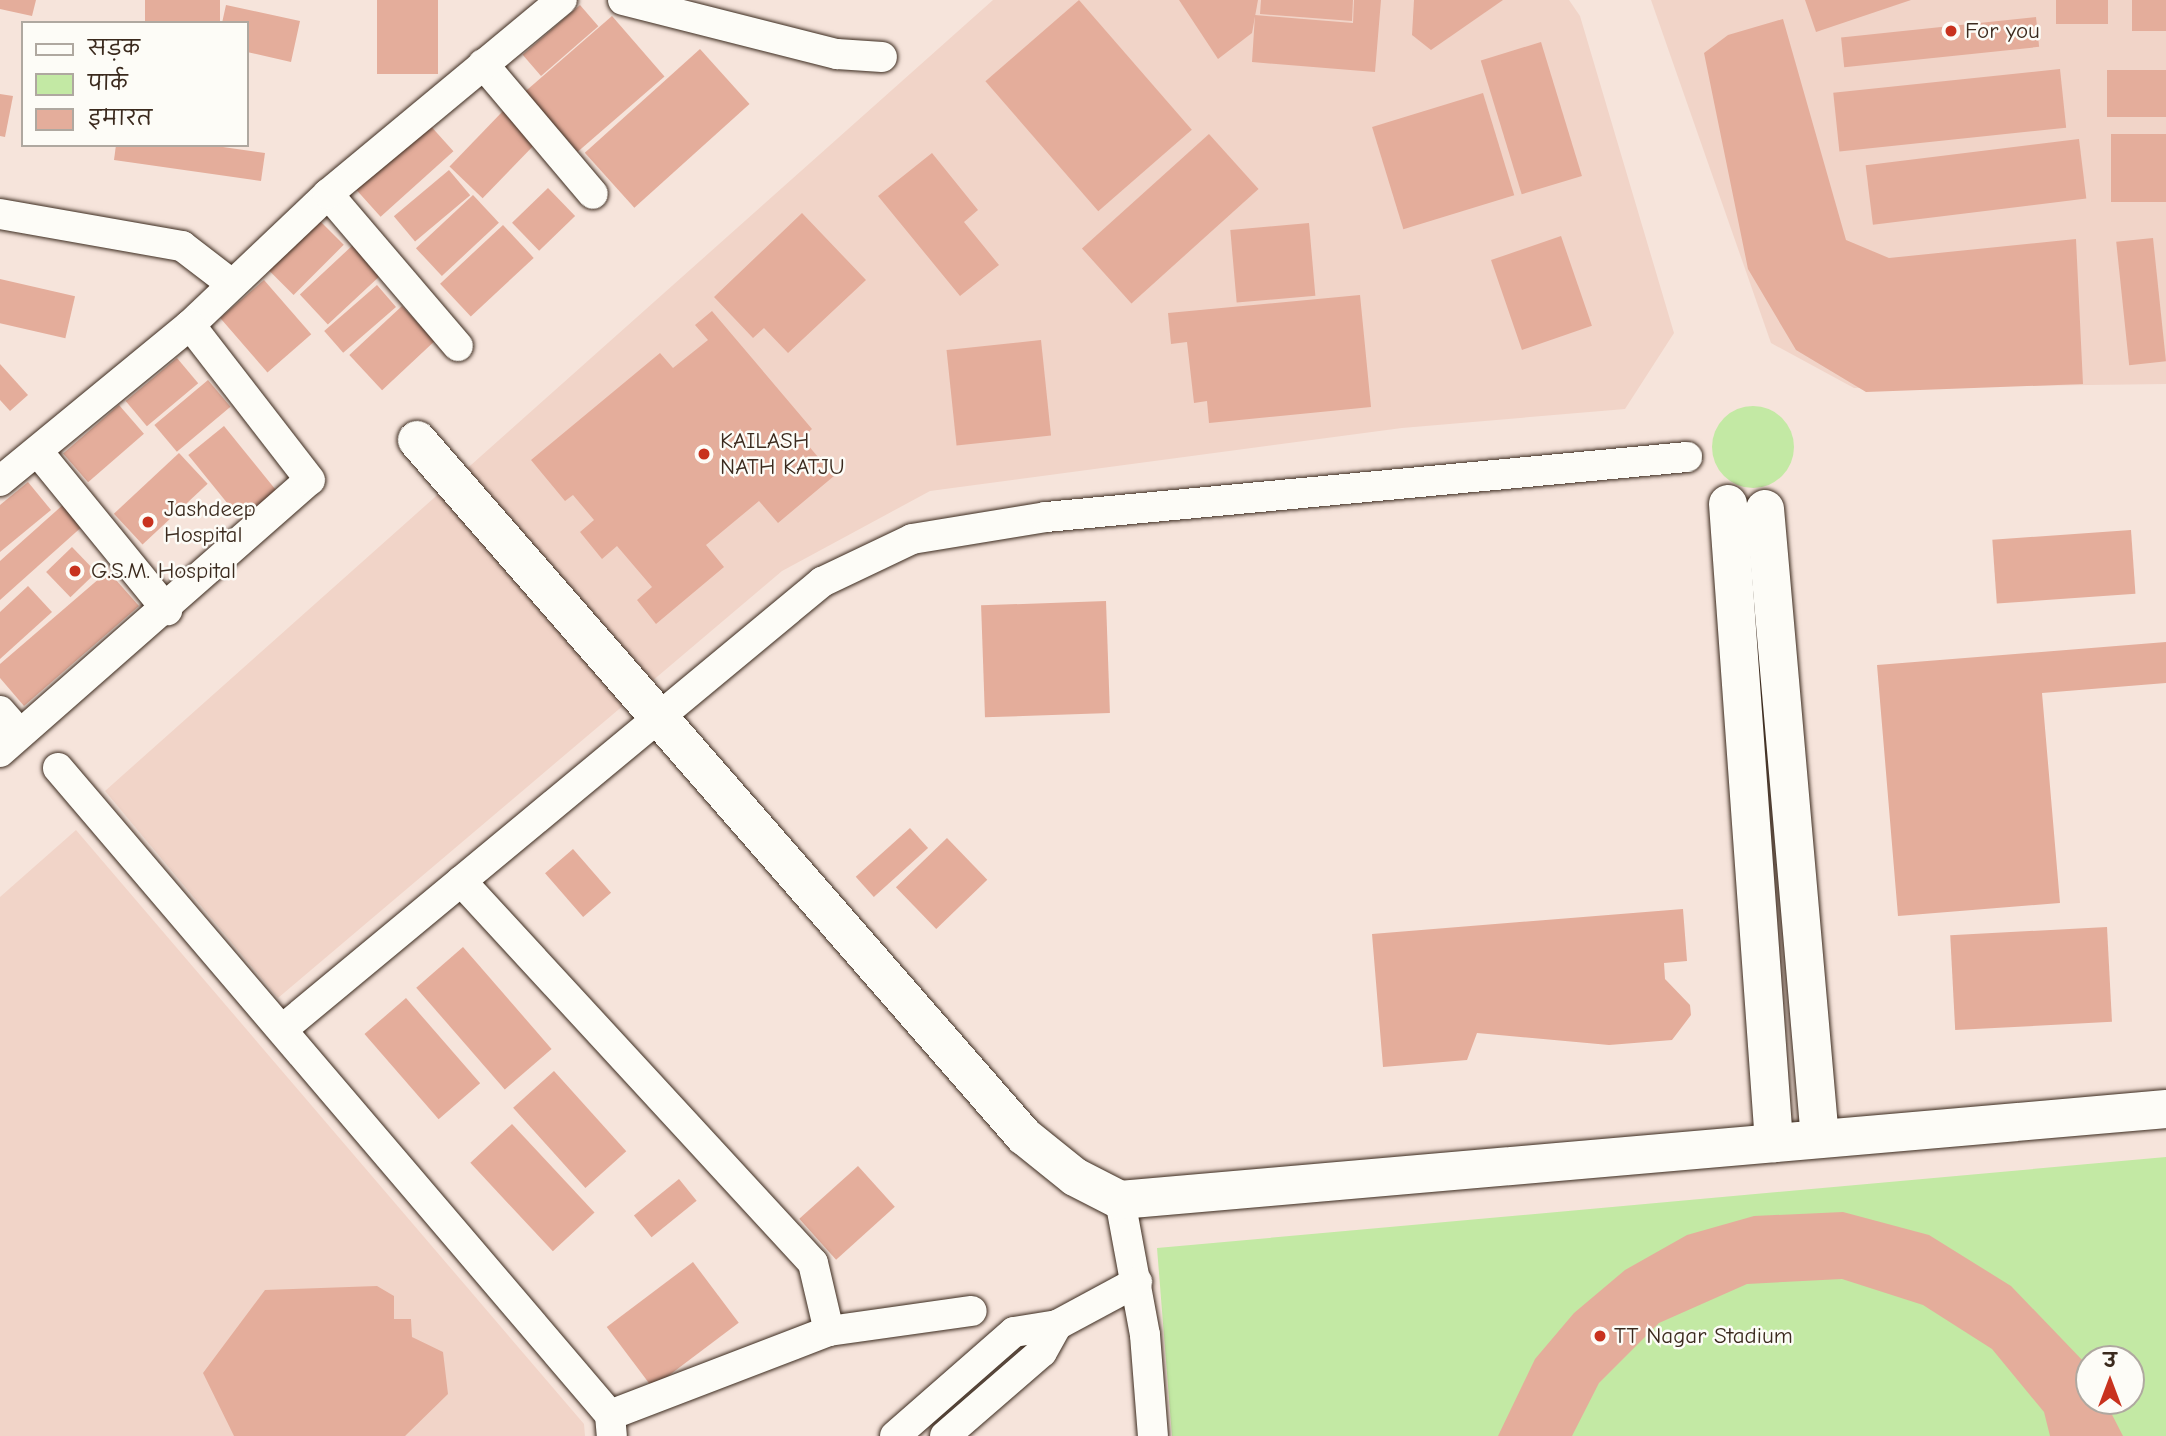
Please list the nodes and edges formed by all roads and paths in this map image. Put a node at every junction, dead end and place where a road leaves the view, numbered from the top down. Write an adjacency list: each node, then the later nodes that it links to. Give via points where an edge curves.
1 (562, 0): 4 (street)
2 (623, 0): 3 (street, via 837,54)
3 (882, 57)
4 (483, 64): 5 (street); 6 (street)
5 (328, 194): 8 (street); 10 (street)
6 (593, 194)
7 (0, 214): 8 (street, via 182,246)
8 (229, 282): 9 (street)
9 (190, 325): 12 (street); 17 (street, via 310,480)
10 (458, 346)
11 (417, 440): 19 (street)
12 (39, 453): 14 (street); 17 (street)
13 (1687, 457): 19 (street, via 1099,511 912,539 822,582)
14 (0, 481)
15 (1728, 504): 26 (street)
16 (1765, 509): 25 (street)
17 (167, 610): 20 (street)
18 (0, 711): 20 (street)
19 (659, 716): 22 (street); 27 (street, via 1024,1136 1076,1177)
20 (10, 743)
21 (58, 768): 23 (street)
22 (461, 881): 23 (street); 31 (street, via 813,1263)
23 (284, 1027): 32 (street)
24 (2166, 1109): 25 (street)
25 (1820, 1139): 26 (street)
26 (1774, 1143): 27 (street)
27 (1120, 1200): 28 (street)
28 (1137, 1282): 30 (street); 35 (street)
29 (972, 1311): 31 (street)
30 (1057, 1325): 33 (street, via 1014,1332); 34 (street, via 1042,1352)
31 (829, 1331): 32 (street)
32 (611, 1425)
33 (895, 1436)
34 (945, 1436)
35 (1153, 1436)

